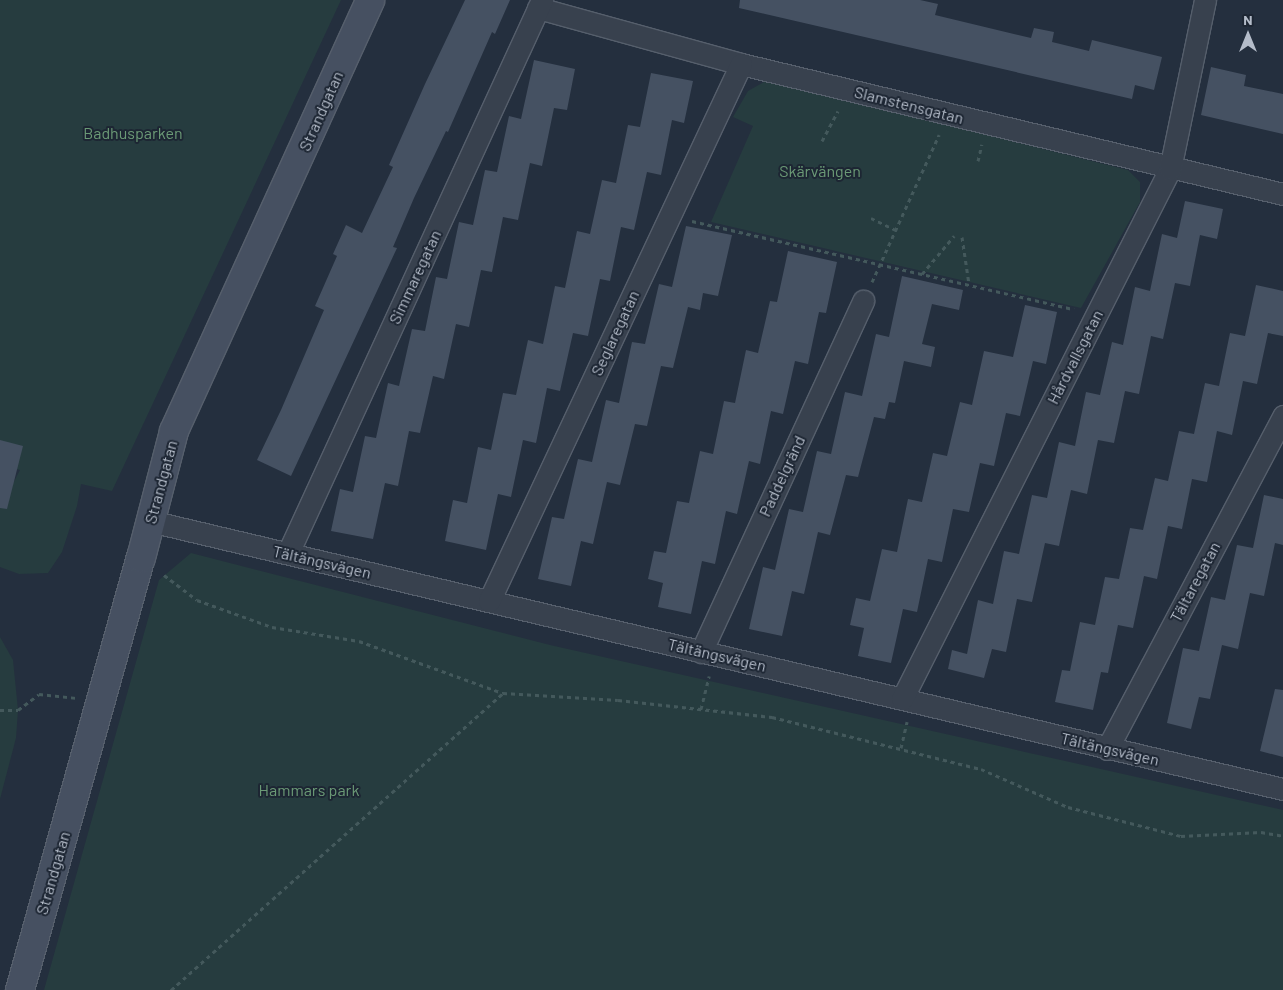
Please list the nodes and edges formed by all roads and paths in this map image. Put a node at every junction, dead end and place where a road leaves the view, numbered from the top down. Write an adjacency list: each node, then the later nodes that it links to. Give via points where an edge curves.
1 (370, 0): 21 (street, Strandgatan, via 174,431)
2 (1205, 0): 8 (street, Hårdvallsgatan)
3 (540, 4): 4 (street, Slamstensgatan); 22 (street, Simmaregatan)
4 (740, 64): 5 (street, Slamstensgatan); 10 (street, Seglaregatan)
5 (849, 90): 6 (street, Slamstensgatan); 7 (path)
6 (949, 114): 8 (street, Slamstensgatan); 12 (path)
7 (822, 141)
8 (1170, 168): 9 (street, Slamstensgatan); 19 (street, Hårdvallsgatan)
9 (1283, 194)
10 (670, 216): 15 (path); 24 (street, Seglaregatan)
11 (871, 218): 12 (path)
12 (896, 230): 15 (path)
13 (954, 236): 16 (path)
14 (962, 238): 17 (path)
15 (880, 264): 16 (path); 18 (path)
16 (922, 274): 17 (path)
17 (969, 284): 19 (path)
18 (863, 301): 25 (street, Paddelgränd)
19 (1097, 314): 27 (street, Hårdvallsgatan)
20 (1283, 416): 31 (street, Tältaregatan)
21 (150, 521): 22 (street, Tältängsvägen); 23 (street, Strandgatan)
22 (288, 553): 24 (street, Tältängsvägen)
23 (141, 558): 26 (path, via 197,600 272,627 359,641); 28 (street, Strandgatan)
24 (489, 601): 25 (street, Tältängsvägen)
25 (708, 653): 27 (street, Tältängsvägen); 29 (path)
26 (503, 693): 29 (path); 35 (path)
27 (902, 699): 31 (street, Tältängsvägen)
28 (101, 701): 30 (path, via 39,694 18,710); 34 (street, Strandgatan)
29 (701, 709): 33 (path, via 796,722 981,769 1068,807 1181,836 1260,832)
30 (0, 710)
31 (1107, 749): 32 (street, Tältängsvägen)
32 (1283, 789)
33 (1283, 836)
34 (20, 990)
35 (171, 990)

